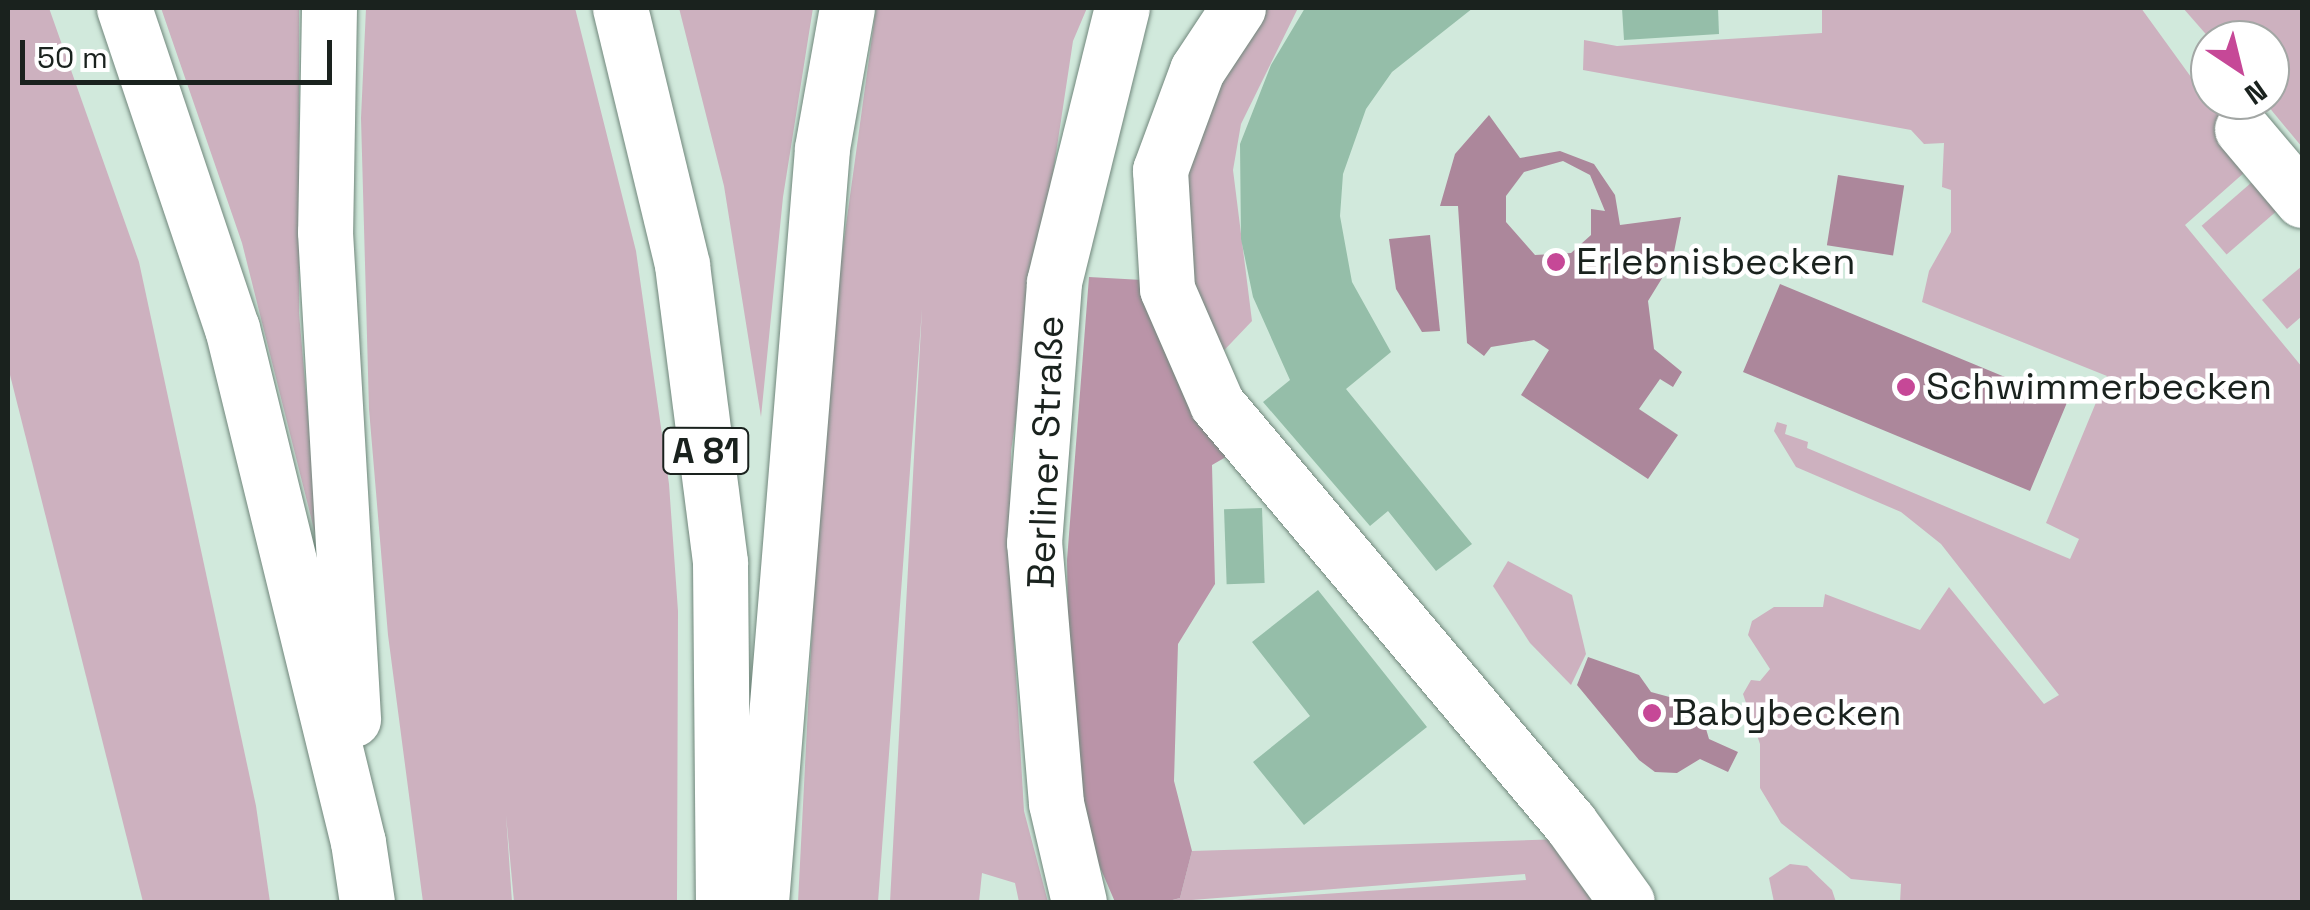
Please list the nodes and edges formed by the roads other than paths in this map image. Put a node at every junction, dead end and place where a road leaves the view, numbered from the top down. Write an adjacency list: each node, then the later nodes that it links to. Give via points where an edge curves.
1 (124, 8): 9 (main road, via 232,328)
2 (329, 8): 9 (main road, via 325,232)
3 (620, 8): 11 (main road, A 81, via 682,265 720,562)
4 (848, 8): 12 (main road, via 822,148)
5 (1122, 8): 13 (main road, Berliner Straße, via 1054,282 1034,543 1056,803)
6 (1238, 8): 14 (main road, via 1197,70 1160,170 1167,289 1217,404 1570,823)
7 (2242, 129): 8 (main road)
8 (2302, 200)
9 (358, 842): 10 (main road)
10 (368, 902)
11 (722, 902)
12 (762, 902)
13 (1079, 902)
14 (1627, 902)

